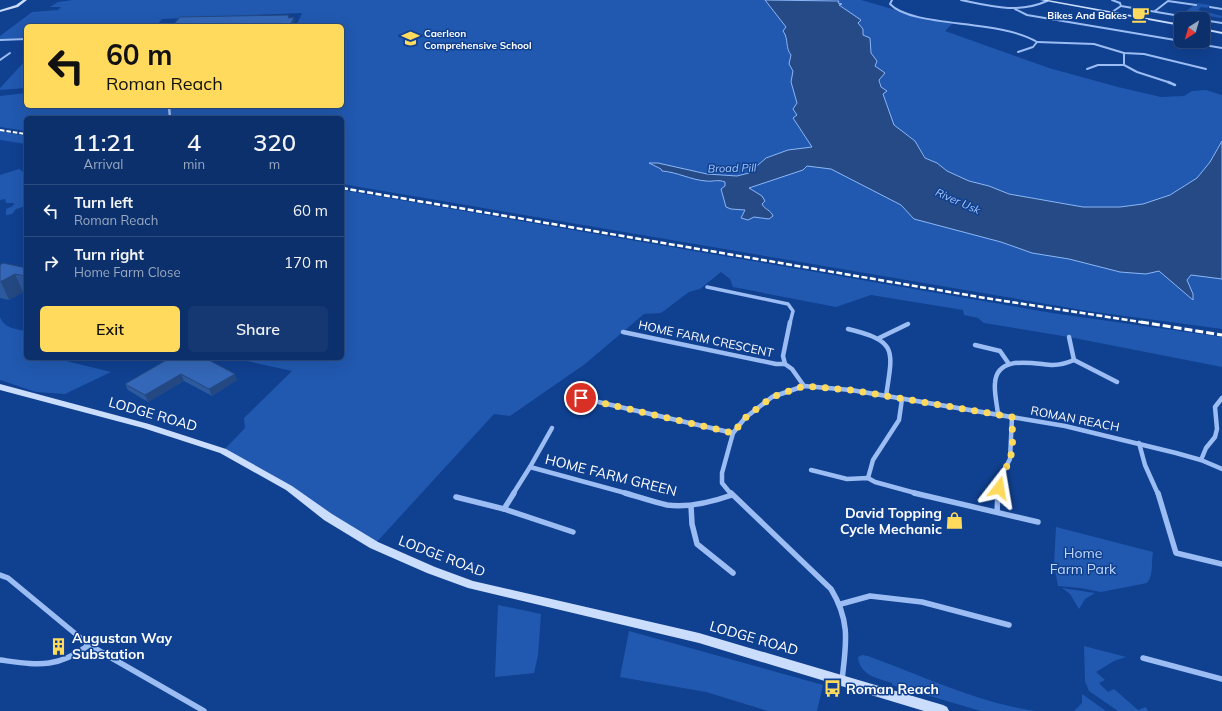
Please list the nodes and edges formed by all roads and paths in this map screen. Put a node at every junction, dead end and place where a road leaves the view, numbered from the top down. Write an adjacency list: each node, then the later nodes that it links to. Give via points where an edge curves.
1 (25, 0): 12 (street)
2 (892, 0): 23 (street, via 890,4 893,8 920,17 1010,30)
3 (961, 0): 9 (street)
4 (1045, 0): 9 (street, via 1038,5); 13 (street)
5 (1112, 0): 7 (street)
6 (1196, 5): 11 (street, via 1168,1)
7 (1121, 6): 11 (street); 13 (street)
8 (1210, 7): 10 (street)
9 (1015, 9): 22 (street, via 1027,15)
10 (1222, 9)
11 (1155, 11): 14 (street)
12 (0, 12)
13 (1112, 12): 17 (street)
14 (1174, 15)
15 (1210, 21): 16 (street)
16 (1222, 23)
17 (1174, 24)
18 (1210, 30): 19 (street)
19 (1222, 33)
20 (24, 39): 21 (street)
21 (0, 40)
22 (1174, 40)
23 (1037, 42): 26 (street, via 1033,47); 28 (street, via 1094,44)
24 (1210, 46): 25 (street)
25 (1222, 48)
26 (1018, 52)
27 (10, 53): 29 (street)
28 (1124, 53): 31 (street); 34 (street, via 1149,55)
29 (0, 60)
30 (1088, 63): 32 (street)
31 (1124, 65): 32 (street); 35 (street)
32 (1096, 66): 33 (street)
33 (1087, 68)
34 (1206, 69)
35 (1175, 85)
36 (707, 287): 44 (street, HOME FARM CRESCENT, via 788,304 793,311 784,349)
37 (908, 324): 41 (street)
38 (848, 329): 41 (street)
39 (623, 332): 44 (street, HOME FARM CRESCENT, via 769,363)
40 (1069, 337): 43 (street)
41 (879, 338): 49 (street, via 887,344 891,352)
42 (975, 345): 45 (street, via 1000,351)
43 (1074, 360): 45 (street, via 1058,365 1026,362); 46 (street)
44 (785, 364): 47 (street, HOME FARM CRESCENT, via 792,369)
45 (1009, 364): 53 (street, via 998,373 995,381)
46 (1116, 382)
47 (804, 386): 49 (street, ROMAN REACH); 56 (street, ROMAN REACH, via 772,397 745,418)
48 (0, 387): 79 (street, LODGE ROAD, via 146,426 223,451 289,488 328,517 374,545 472,585 699,638)
49 (886, 396): 52 (street, ROMAN REACH)
50 (581, 398): 56 (street)
51 (1222, 398): 58 (street, via 1215,407 1215,437)
52 (902, 399): 53 (street, ROMAN REACH); 62 (street, via 899,420 873,460)
53 (998, 414): 54 (street, ROMAN REACH)
54 (1012, 417): 57 (street, ROMAN REACH); 67 (street, via 1010,459 999,480)
55 (552, 428): 59 (street, HOME FARM GREEN)
56 (733, 433): 63 (street, ROMAN REACH, via 722,474 722,483)
57 (1139, 443): 58 (street, ROMAN REACH); 70 (street, via 1145,465 1160,498 1176,553)
58 (1201, 460): 60 (street, ROMAN REACH)
59 (530, 467): 65 (street, HOME FARM GREEN, via 668,505); 66 (street, HOME FARM GREEN)
60 (1222, 469)
61 (811, 470): 62 (street, via 851,479)
62 (868, 478): 67 (street, via 884,486)
63 (732, 495): 65 (street, HOME FARM GREEN, via 714,502); 73 (street, ROMAN REACH, via 831,589)
64 (456, 497): 66 (street)
65 (691, 506): 71 (street, via 697,544)
66 (504, 509): 69 (street)
67 (997, 512): 68 (street)
68 (1038, 522)
69 (573, 532)
70 (1222, 564)
71 (733, 573)
72 (0, 575): 75 (street, via 8,578)
73 (841, 604): 74 (street, via 870,596 922,602); 79 (street, ROMAN REACH, via 846,619)
74 (1009, 625)
75 (89, 645): 77 (street, via 74,656 55,664); 80 (street)
76 (1143, 658): 78 (street)
77 (0, 660)
78 (1222, 679)
79 (842, 680): 81 (street, LODGE ROAD)
80 (204, 711)
81 (940, 711)

